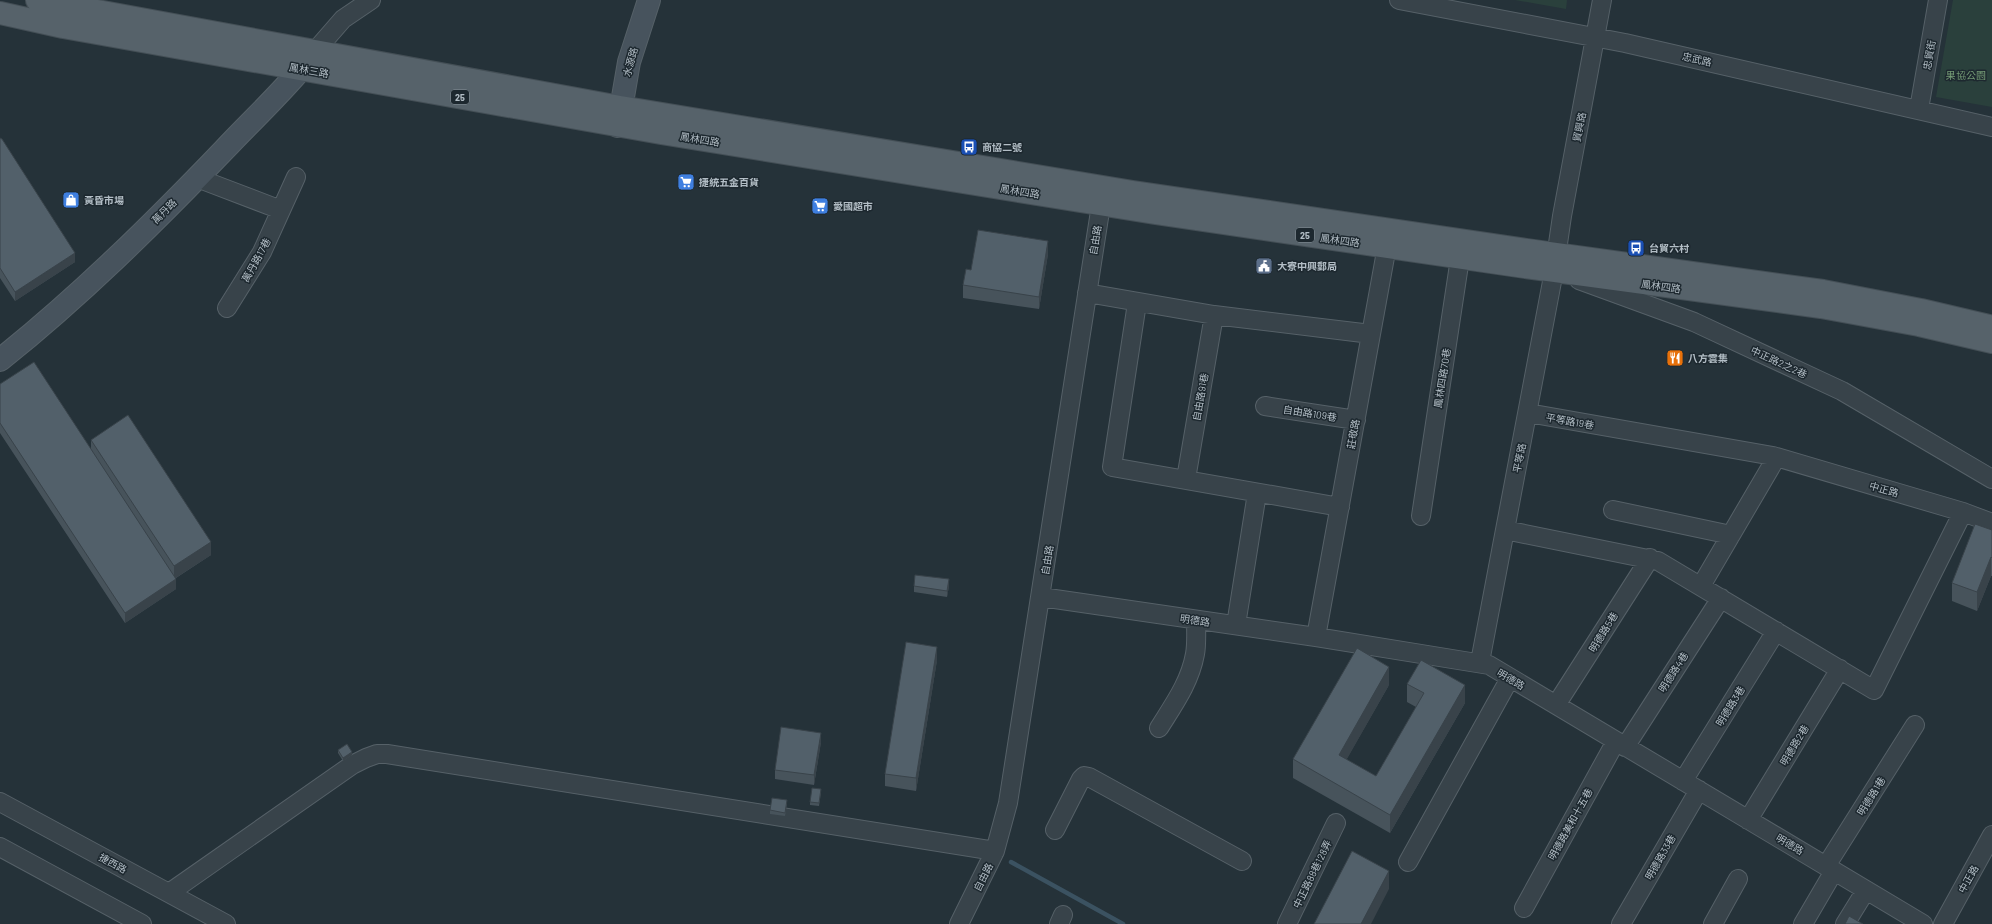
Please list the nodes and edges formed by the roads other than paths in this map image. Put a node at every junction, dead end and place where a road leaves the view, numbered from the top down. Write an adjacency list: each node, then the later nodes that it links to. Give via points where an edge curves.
1 (37, 0): 9 (main road, 鳳林三路 / 25)
2 (371, 0): 9 (street, via 343,19)
3 (649, 0): 12 (street, 水源路, via 629,62)
4 (1399, 0): 8 (street, 忠武路)
5 (1602, 0): 8 (street, 貿興路)
6 (1938, 0): 11 (street, 忠貿街)
7 (0, 13): 10 (main road, 鳳林三路 / 25, via 63,27)
8 (1595, 37): 11 (street, 忠武路); 20 (street, 貿興路)
9 (316, 50): 10 (street, 萬丹路); 12 (main road, 鳳林三路 / 25)
10 (301, 69): 12 (main road, 鳳林三路 / 25); 15 (street, 萬丹路)
11 (1919, 109): 13 (street, 忠武路)
12 (619, 116): 16 (main road, 鳳林四路 / 25)
13 (1992, 127)
14 (296, 177): 17 (street, 萬丹路17巷)
15 (197, 178): 17 (street); 28 (street, 萬丹路, via 128,248 56,314)
16 (1102, 196): 18 (main road, 鳳林四路 / 25); 21 (street, 自由路)
17 (281, 210): 23 (street, 萬丹路17巷, via 262,252)
18 (1388, 238): 19 (main road, 鳳林四路 / 25); 26 (street, 莊敬路)
19 (1461, 249): 20 (main road, 鳳林四路 / 25); 40 (street, 鳳林四路70巷)
20 (1555, 262): 25 (main road, 鳳林四路 / 25, via 1823,291); 27 (main road, 鳳林四路 / 25, via 1821,307 1919,325); 30 (street, 平等路); 35 (street, 中正路2之2巷, via 1694,322 1842,391)
21 (1087, 293): 22 (street); 46 (street, 自由路)
22 (1137, 303): 24 (street); 34 (street, via 1112,467)
23 (227, 308)
24 (1214, 315): 26 (street); 34 (street, 自由路91巷)
25 (1992, 327)
26 (1371, 334): 31 (street, 莊敬路)
27 (1992, 342)
28 (0, 360)
29 (1265, 406): 31 (street, 自由路109巷)
30 (1528, 413): 32 (street, 平等路19巷); 42 (street, 平等路)
31 (1356, 420): 37 (street, 莊敬路)
32 (1612, 428): 33 (street, 中正路)
33 (1776, 458): 39 (street, 中正路); 43 (street)
34 (1186, 479): 36 (street)
35 (1992, 479)
36 (1257, 493): 37 (street); 49 (street)
37 (1340, 507): 51 (street, 莊敬路)
38 (1613, 510): 43 (street)
39 (1963, 512): 41 (street, 中正路); 53 (street, via 1874,690)
40 (1421, 516)
41 (1992, 523)
42 (1505, 530): 44 (street); 52 (street, 平等路)
43 (1731, 535): 45 (street)
44 (1650, 558): 45 (street); 55 (street, 明德路5巷)
45 (1701, 586): 47 (street)
46 (1041, 597): 48 (street, 明德路); 67 (street, 自由路, via 1008,803)
47 (1721, 598): 50 (street); 58 (street, 明德路4巷)
48 (1196, 620): 49 (street, 明德路); 57 (street, via 1196,652 1192,669 1184,689)
49 (1236, 625): 51 (street, 明德路)
50 (1776, 631): 53 (street); 59 (street, 明德路3巷)
51 (1316, 637): 52 (street, 明德路)
52 (1480, 662): 54 (street, 明德路)
53 (1840, 669): 62 (street, 明德路2巷)
54 (1510, 678): 55 (street, 明德路); 69 (street)
55 (1556, 705): 58 (street, 明德路)
56 (1915, 725): 70 (street, 明德路1巷)
57 (1159, 728)
58 (1621, 744): 59 (street, 明德路); 74 (street, 明德路美和十五巷)
59 (1683, 781): 60 (street, 明德路)
60 (1699, 790): 62 (street, 明德路); 79 (street, 明德路33巷)
61 (0, 802): 73 (street, 捷西路)
62 (1748, 820): 70 (street, 明德路)
63 (1336, 824): 78 (street, 中正路88巷128弄)
64 (1054, 830): 68 (street, via 1084,776)
65 (1992, 835): 84 (street, 中正路)
66 (0, 847): 75 (street)
67 (995, 851): 73 (street, via 377,754 352,766); 77 (street, 自由路)
68 (1242, 861)
69 (1408, 862)
70 (1830, 868): 72 (street, 明德路); 81 (street, 明德路1巷)
71 (1738, 879): 80 (street)
72 (1866, 890): 82 (street); 83 (street, 明德路)
73 (169, 893): 76 (street, 捷西路)
74 (1524, 908)
75 (142, 924)
76 (226, 924)
77 (959, 924)
78 (1287, 924)
79 (1621, 924)
80 (1713, 924)
81 (1803, 924)
82 (1845, 924)
83 (1923, 924)
84 (1943, 924)

